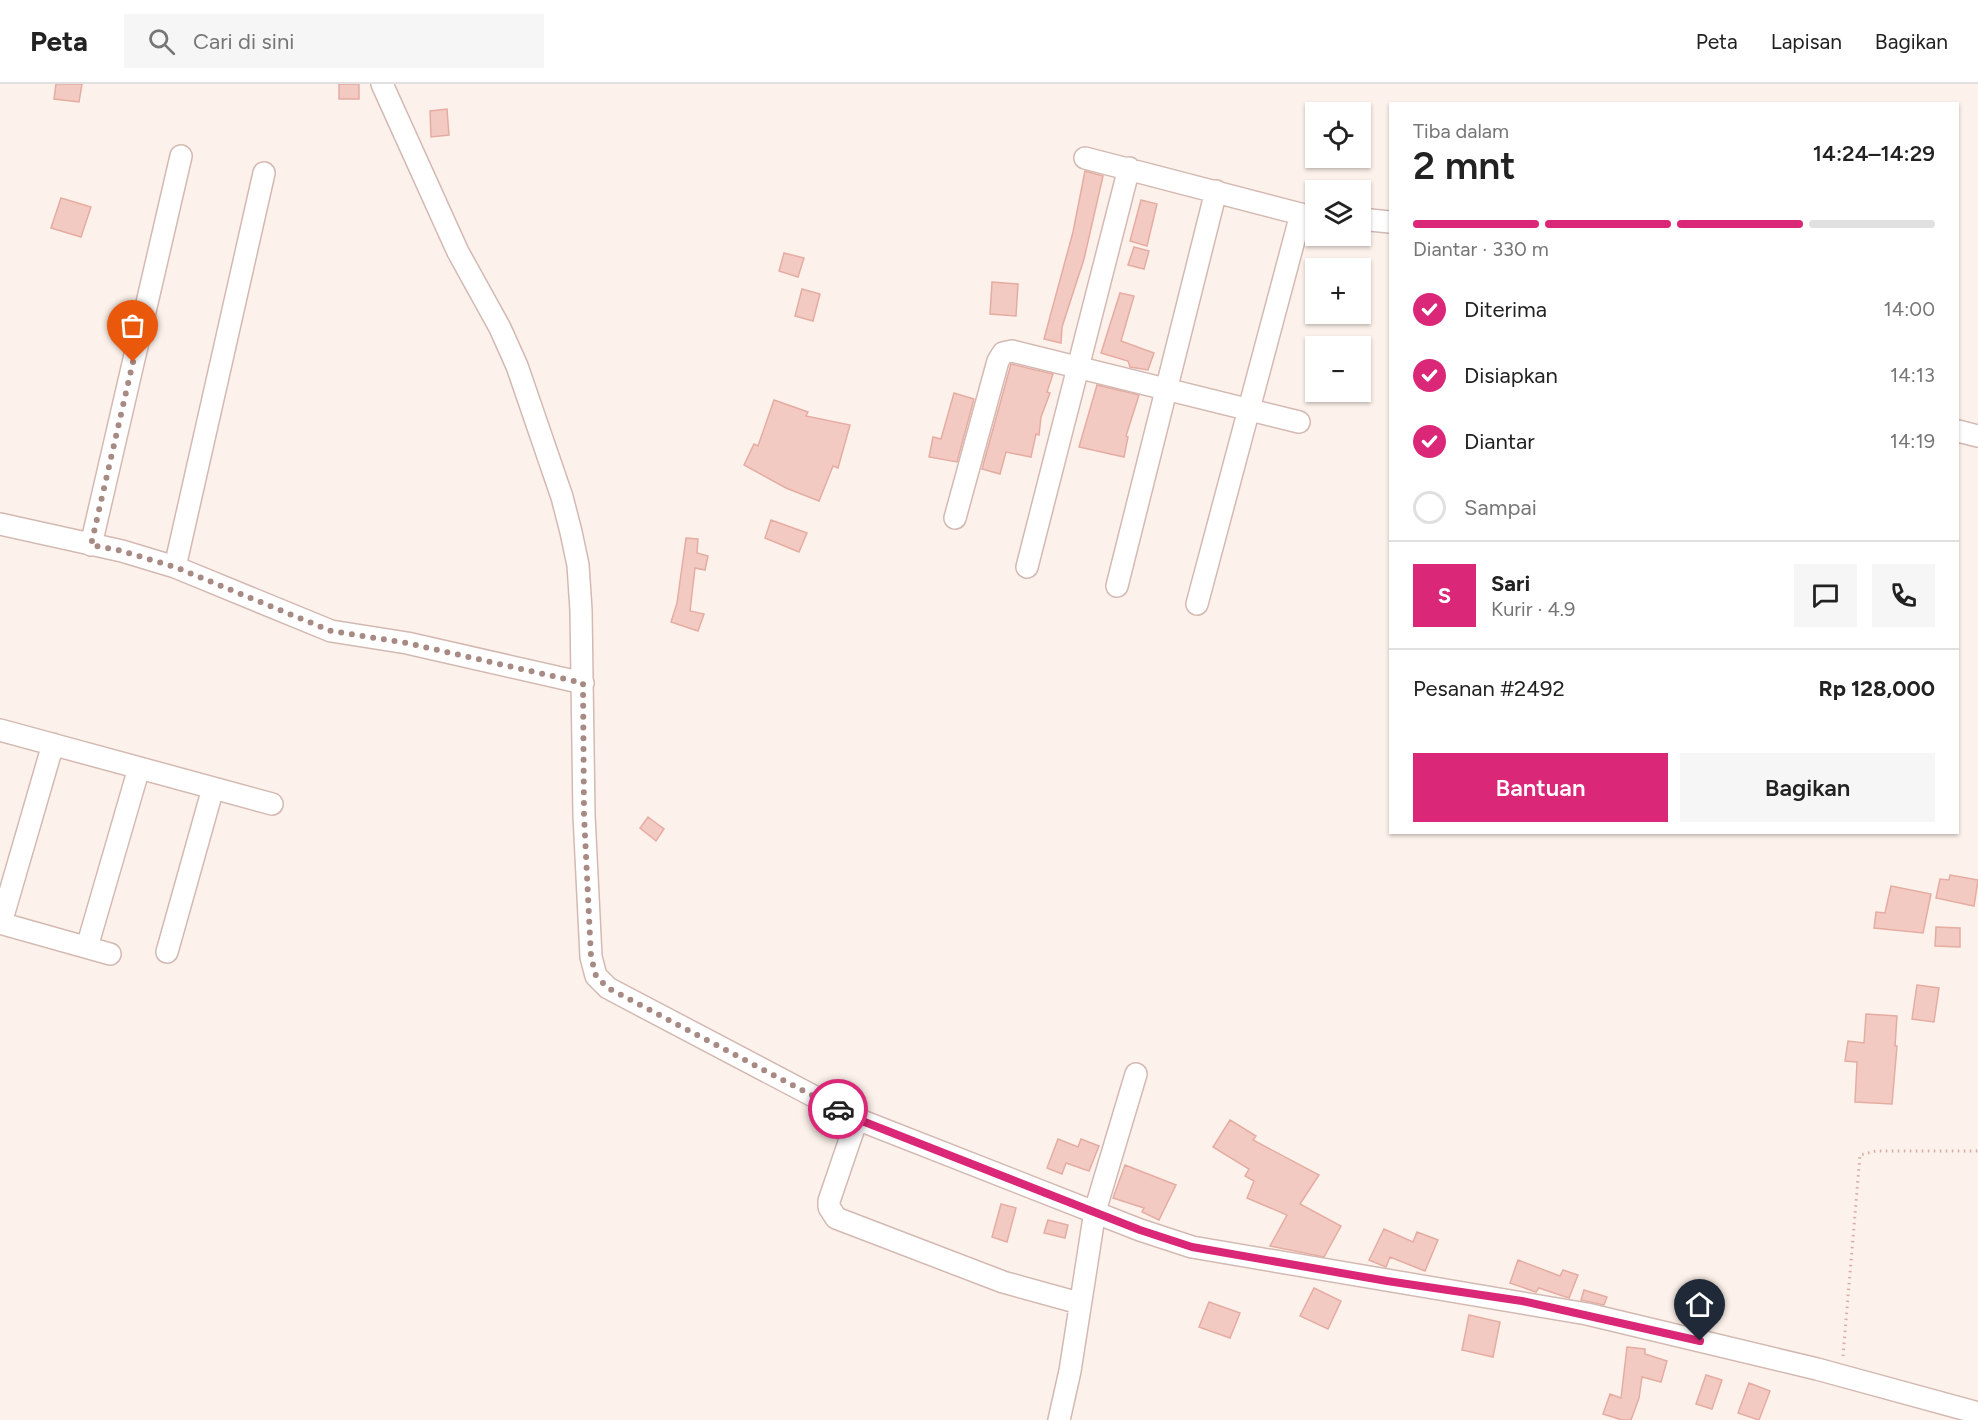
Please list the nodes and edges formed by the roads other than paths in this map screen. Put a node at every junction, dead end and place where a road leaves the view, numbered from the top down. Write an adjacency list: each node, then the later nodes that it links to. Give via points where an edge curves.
1 (382, 84): 24 (street, via 458,252 517,366 559,487 578,565)
2 (181, 156): 19 (street)
3 (1085, 158): 4 (street)
4 (1129, 168): 6 (street); 11 (street)
5 (264, 173): 20 (street)
6 (1216, 191): 7 (street); 12 (street)
7 (1305, 215)
8 (1371, 220): 9 (street)
9 (1389, 222)
10 (1305, 226): 13 (street)
11 (1080, 368): 12 (street); 17 (street, via 1012,351 1003,353); 21 (street)
12 (1166, 390): 13 (street); 22 (street)
13 (1249, 410): 14 (street); 23 (street)
14 (1299, 422)
15 (1959, 431): 16 (street)
16 (1978, 436)
17 (955, 518)
18 (0, 524): 19 (street)
19 (91, 545): 20 (street)
20 (175, 567): 24 (street, via 331,631 407,643)
21 (1027, 567)
22 (1117, 586)
23 (1197, 604)
24 (583, 683): 35 (street, via 584,815 591,957 596,976 608,988)
25 (0, 730): 26 (street)
26 (53, 744): 27 (street); 30 (street)
27 (139, 768): 28 (street); 31 (street)
28 (213, 788): 29 (street); 32 (street)
29 (272, 804)
30 (0, 923): 31 (street)
31 (87, 947): 33 (street)
32 (167, 952)
33 (110, 954)
34 (1136, 1074): 36 (street)
35 (857, 1119): 36 (street); 37 (street, via 829,1201 836,1218 1003,1282)
36 (1095, 1211): 37 (street); 38 (street, via 1192,1247 1522,1301 1842,1376)
37 (1079, 1303): 39 (street)
38 (1978, 1413)
39 (1059, 1420)

